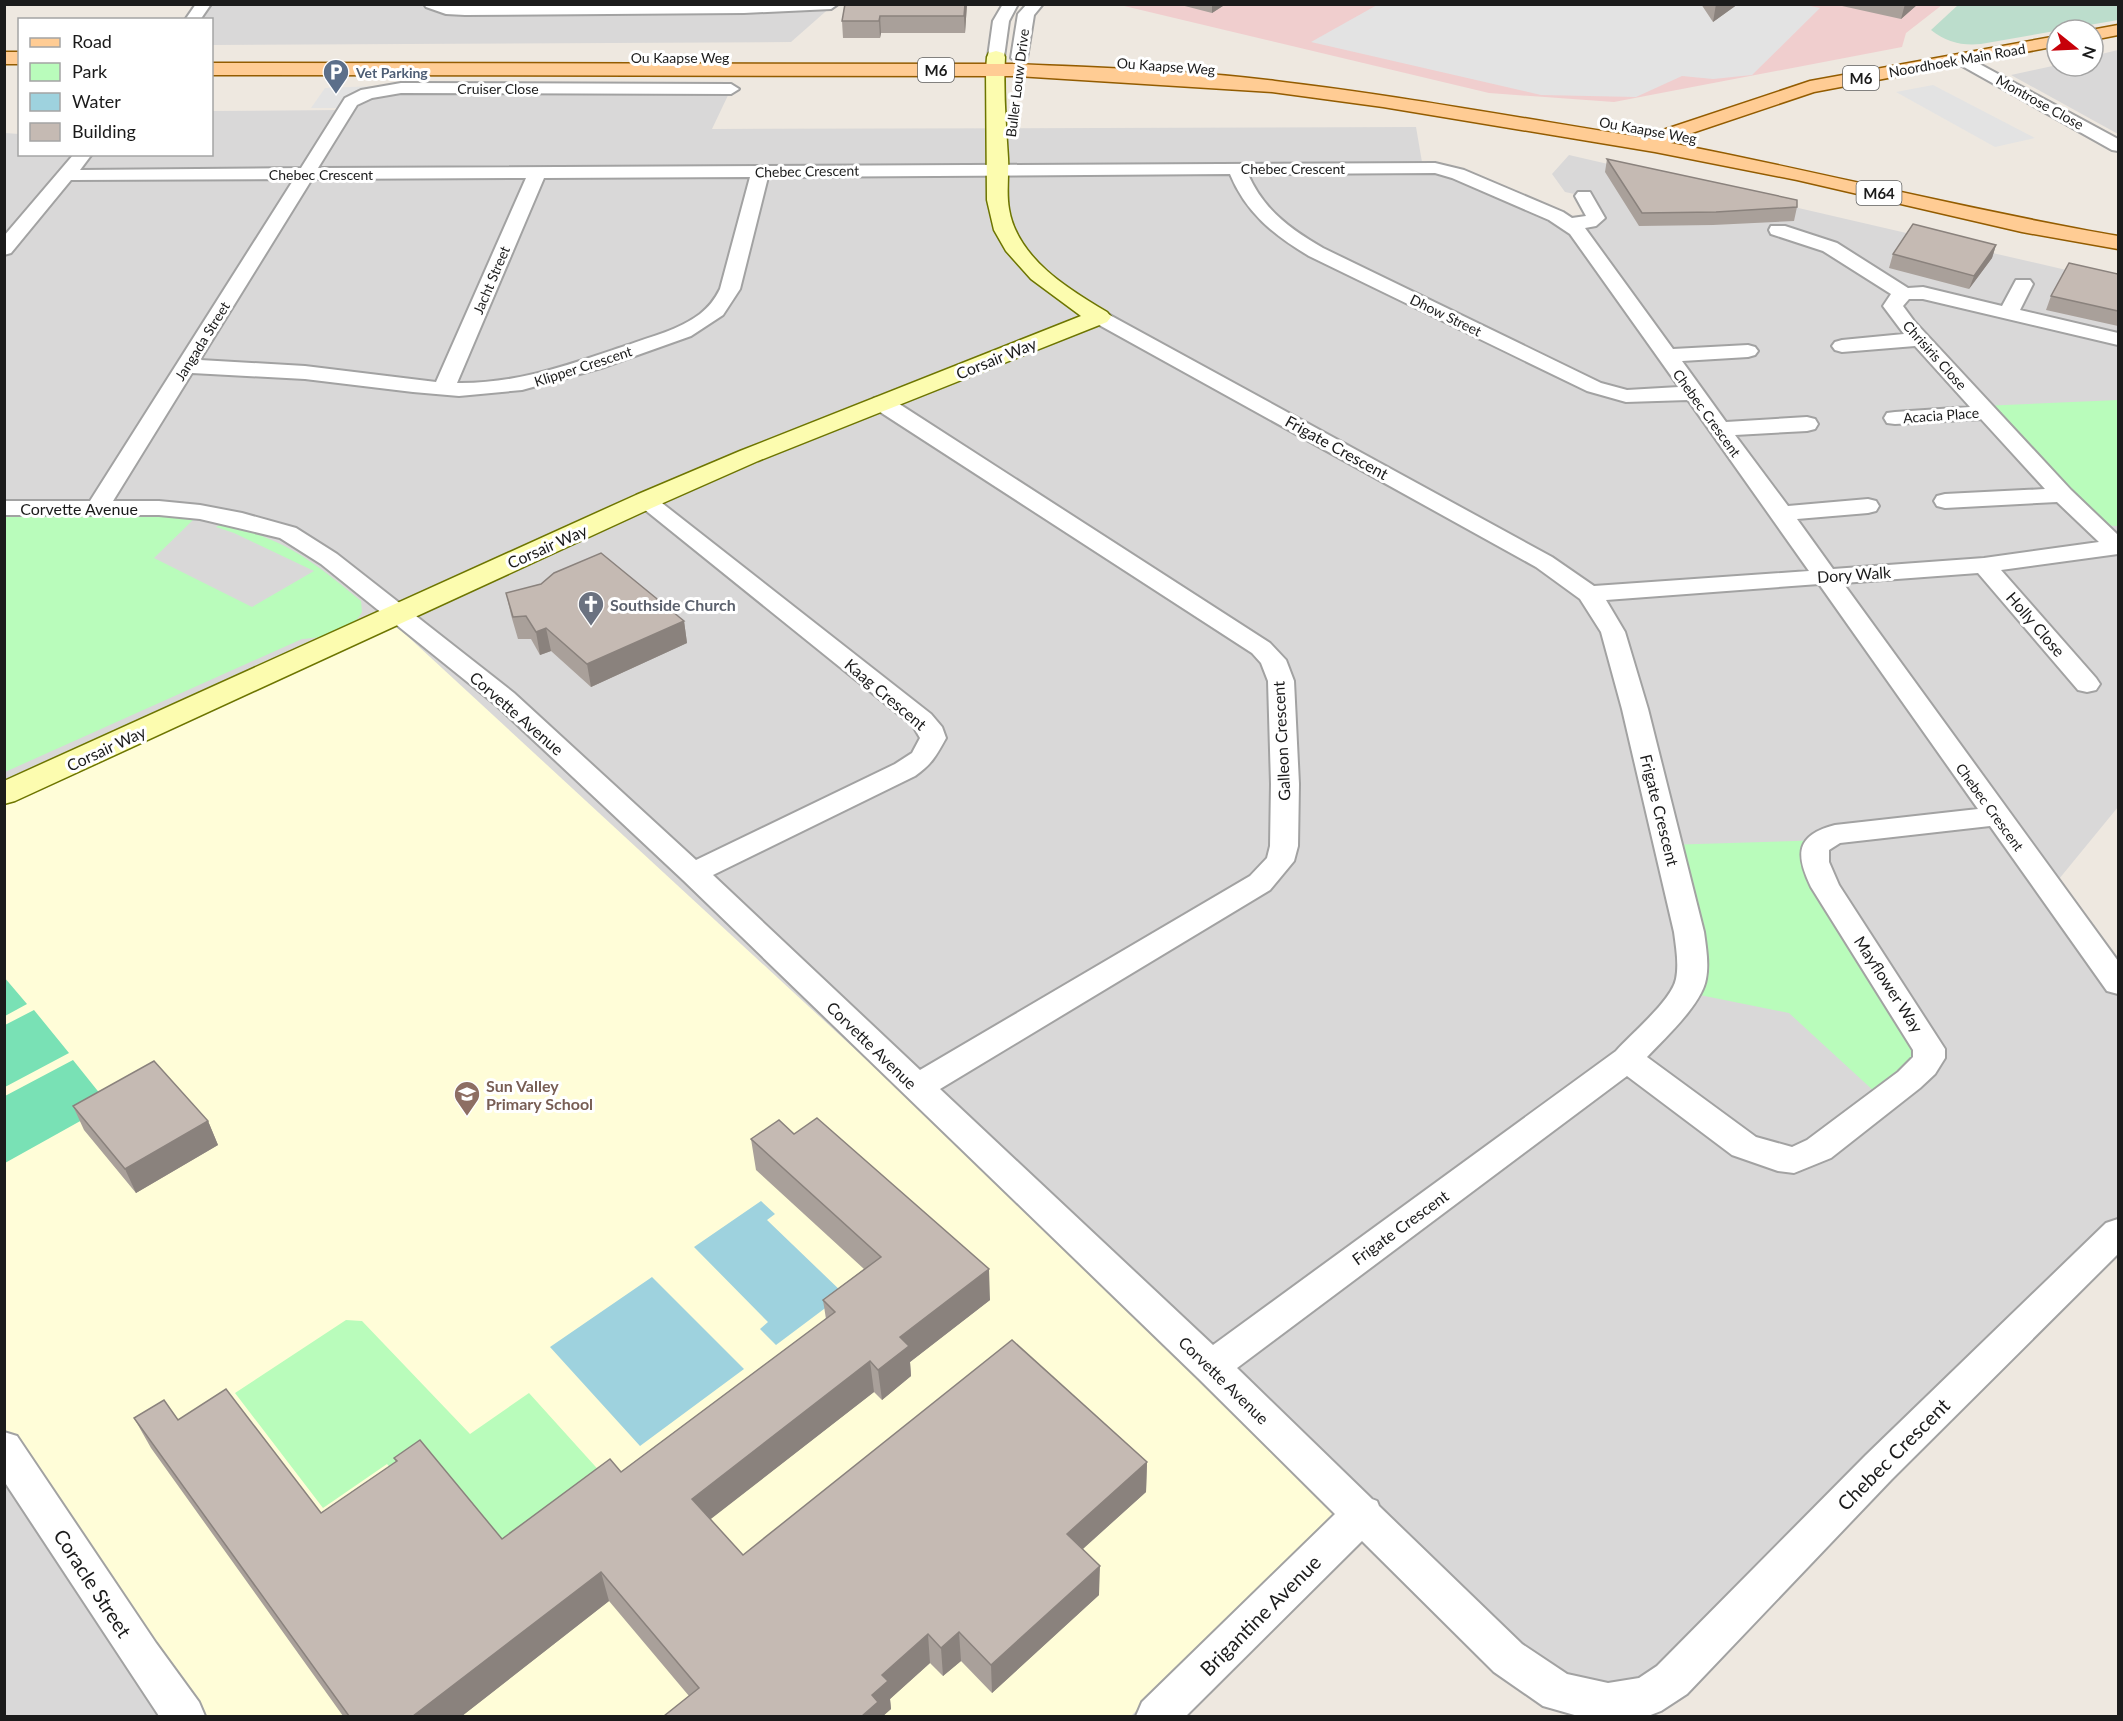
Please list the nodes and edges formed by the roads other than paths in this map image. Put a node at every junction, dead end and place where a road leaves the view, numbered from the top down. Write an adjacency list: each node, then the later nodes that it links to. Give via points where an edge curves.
1 (204, 4): 7 (street)
2 (431, 4): 6 (street, via 465,10)
3 (1011, 4): 11 (street, Buller Louw Drive, via 1001,21)
4 (1036, 4): 12 (street, Buller Louw Drive, via 1026,14)
5 (829, 5): 6 (street)
6 (626, 7)
7 (194, 18)
8 (2045, 43): 10 (main road, Noordhoek Main Road / M6)
9 (213, 58): 11 (main road, Ou Kaapse Weg / M6)
10 (1961, 58): 17 (main road, Noordhoek Main Road / M6, via 1810,87); 18 (street, Montrose Close)
11 (995, 64): 12 (main road, Ou Kaapse Weg / M6); 13 (main road, Ou Kaapse Weg / M6); 20 (street, Buller Louw Drive)
12 (1018, 64): 15 (street, Buller Louw Drive); 17 (main road, Ou Kaapse Weg / M6, via 1119,62 1295,77 1398,90)
13 (213, 69)
14 (731, 88): 24 (street, Cruiser Close, via 383,90 351,102)
15 (1016, 91)
16 (1014, 116): 20 (street, Buller Louw Drive, via 1012,141)
17 (1663, 140): 29 (main road, Ou Kaapse Weg / M64, via 2022,226)
18 (2118, 146)
19 (82, 156): 25 (street)
20 (998, 166): 21 (street, Chebec Crescent); 23 (street, Chebec Crescent); 34 (street, Buller Louw Drive, via 999,214 1011,240 1042,277)
21 (1236, 168): 27 (street, Chebec Crescent, via 1435,168 1458,174); 42 (street, Dhow Street, via 1244,189 1264,217 1326,257 1594,387 1626,396)
22 (537, 172): 23 (street, Chebec Crescent); 24 (street, Chebec Crescent); 41 (street, Jacht Street)
23 (760, 172): 41 (street, Klipper Crescent, via 730,289 724,304 711,318 552,378 500,388)
24 (306, 174): 25 (street, Chebec Crescent); 40 (street, Jangada Street)
25 (67, 175): 30 (street)
26 (1584, 196): 27 (street, via 1596,218)
27 (1569, 224): 39 (street, Chebec Crescent, via 1582,236)
28 (1778, 230): 32 (street, via 1838,251)
29 (2111, 242)
30 (4, 249)
31 (2023, 284): 33 (street)
32 (1905, 294): 33 (street, Chrisiris Close, via 1923,292); 35 (street, Chrisiris Close, via 1894,300 1893,306)
33 (2009, 312): 36 (street, Chrisiris Close)
34 (1099, 317): 43 (street, Corsair Way); 58 (street, Frigate Crescent, via 1544,562)
35 (1921, 339): 37 (street); 44 (street, Chrisiris Close)
36 (2118, 339)
37 (1842, 346)
38 (1748, 351): 39 (street)
39 (1666, 356): 42 (street, Chebec Crescent)
40 (186, 366): 41 (street, Klipper Crescent, via 319,374); 52 (street, Jangada Street)
41 (444, 388)
42 (1692, 393): 47 (street, Chebec Crescent)
43 (882, 403): 49 (street, Corsair Way); 66 (street, Galleon Crescent, via 1236,630 1273,660 1281,681 1285,824 1280,861 1271,874)
44 (1987, 412): 45 (street, Acacia Place); 48 (street, Chrisiris Close)
45 (1895, 418)
46 (1807, 424): 47 (street)
47 (1719, 429): 54 (street, Chebec Crescent)
48 (2064, 495): 50 (street); 55 (street, Chrisiris Close)
49 (645, 501): 59 (street, Corsair Way); 63 (street, Kaag Crescent, via 922,720 933,738 922,758 905,770)
50 (1945, 501)
51 (1868, 506): 54 (street)
52 (98, 507): 53 (street, Corvette Avenue); 59 (street, Corvette Avenue, via 200,512 288,533 329,559)
53 (4, 508)
54 (1779, 514): 57 (street, Chebec Crescent)
55 (2118, 547): 56 (street, Dory Walk)
56 (1984, 565): 57 (street, Dory Walk); 60 (street, Holly Close)
57 (1824, 576): 58 (street, Dory Walk); 62 (street, Chebec Crescent)
58 (1589, 594): 65 (street, Frigate Crescent, via 1604,614 1623,660 1680,892 1692,957 1691,981 1678,1004)
59 (398, 614): 61 (street, Corsair Way); 63 (street, Corvette Avenue, via 505,699)
60 (2087, 684)
61 (4, 794)
62 (1996, 816): 64 (street, Chebec Crescent); 65 (street, Mayflower Way, via 1835,834 1821,839 1815,847 1816,869 1825,887 1929,1049 1924,1066 1909,1080 1819,1149 1794,1160 1744,1146)
63 (693, 873): 66 (street, Corvette Avenue)
64 (2118, 983)
65 (1627, 1059): 68 (street, Frigate Crescent)
66 (917, 1087): 68 (street, Corvette Avenue)
67 (2118, 1233): 71 (street, Chebec Crescent, via 1879,1467)
68 (1211, 1367): 70 (street, Corvette Avenue)
69 (4, 1448): 72 (street, Coracle Street)
70 (1363, 1513): 71 (street, Corvette Avenue, via 1509,1658 1558,1692 1608,1703 1646,1697); 73 (street, Brigantine Avenue)
71 (1672, 1680)
72 (184, 1716)
73 (1157, 1716)

